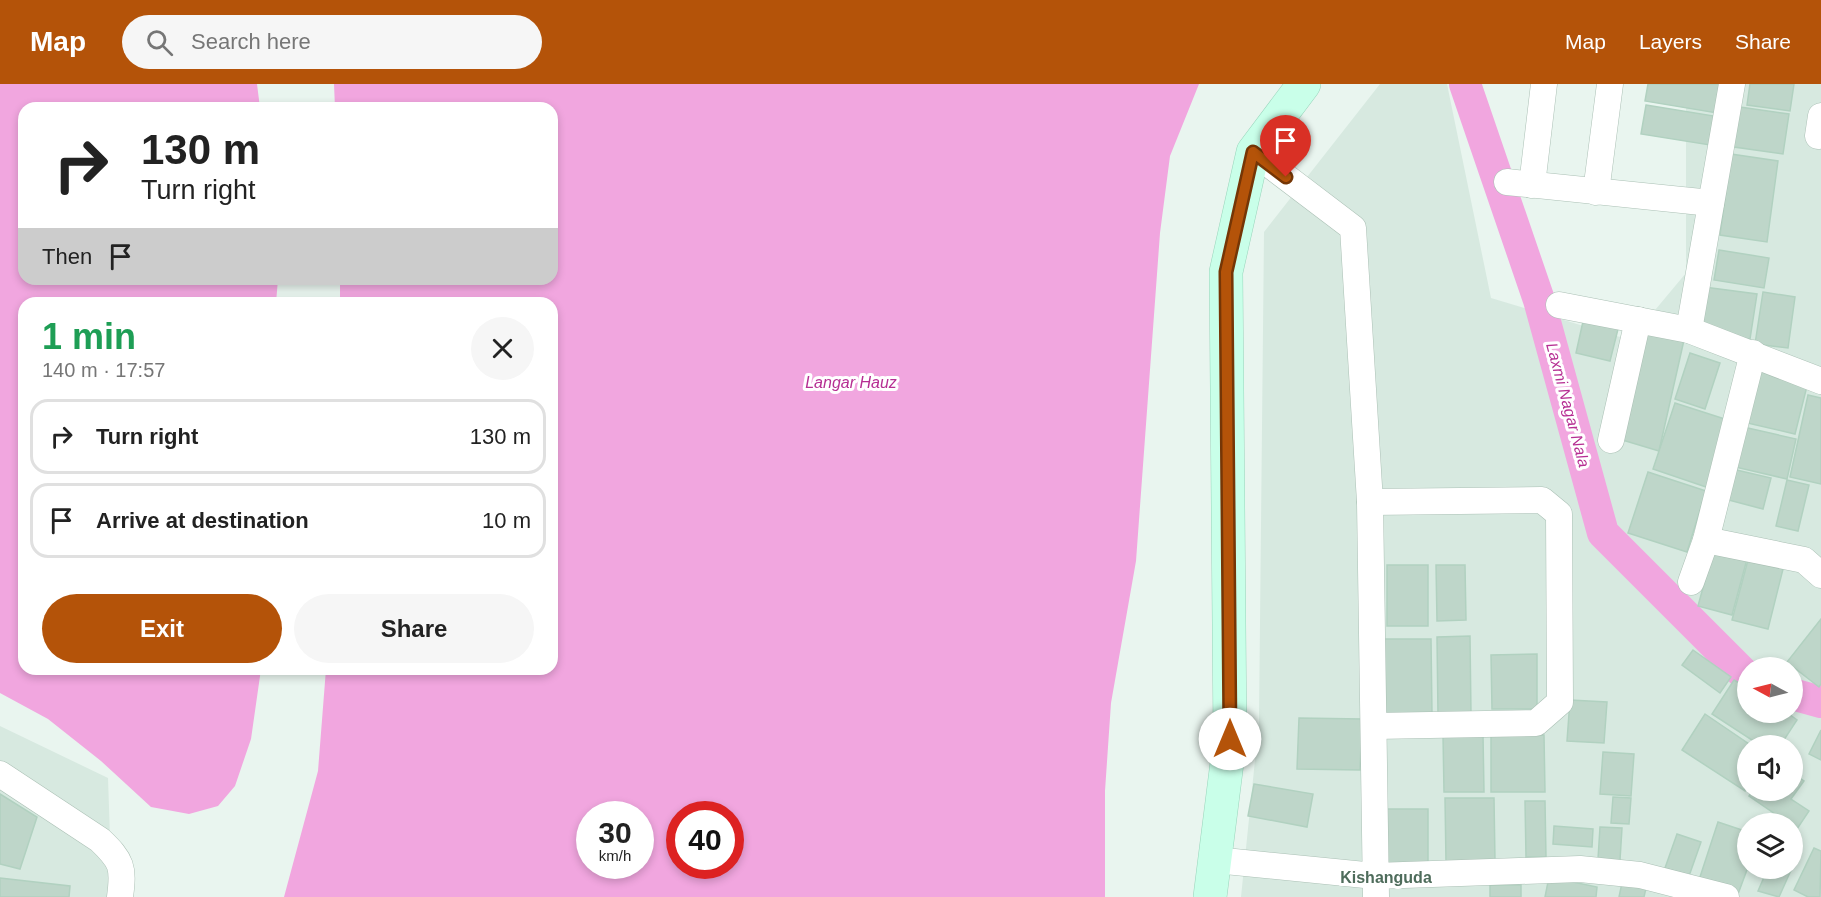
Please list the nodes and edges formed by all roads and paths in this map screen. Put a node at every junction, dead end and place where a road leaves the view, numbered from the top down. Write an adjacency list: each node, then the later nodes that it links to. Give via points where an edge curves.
1 (1304, 84): 5 (street)
2 (1544, 84): 6 (street, via 1520,184)
3 (1610, 84): 6 (street)
4 (1732, 84): 7 (street)
5 (1253, 152): 14 (street, via 1353,228); 20 (street, via 1226,272 1230,739)
6 (1596, 192): 7 (street)
7 (1711, 204): 10 (street)
8 (1560, 305): 9 (street)
9 (1638, 320): 10 (street); 13 (street)
10 (1689, 330): 11 (street)
11 (1753, 353): 12 (street); 15 (street)
12 (1821, 381)
13 (1611, 440)
14 (1370, 502): 18 (street); 18 (street, via 1542,500 1559,514 1560,702 1536,723)
15 (1706, 540): 16 (street, via 1804,560); 17 (street)
16 (1821, 575)
17 (1691, 582)
18 (1376, 726): 21 (street)
19 (0, 774): 22 (street, via 113,852 123,872)
20 (1215, 860): 21 (street); 23 (street)
21 (1376, 886): 24 (street, via 1580,869 1640,875)
22 (120, 897)
23 (1210, 897)
24 (1726, 897)

